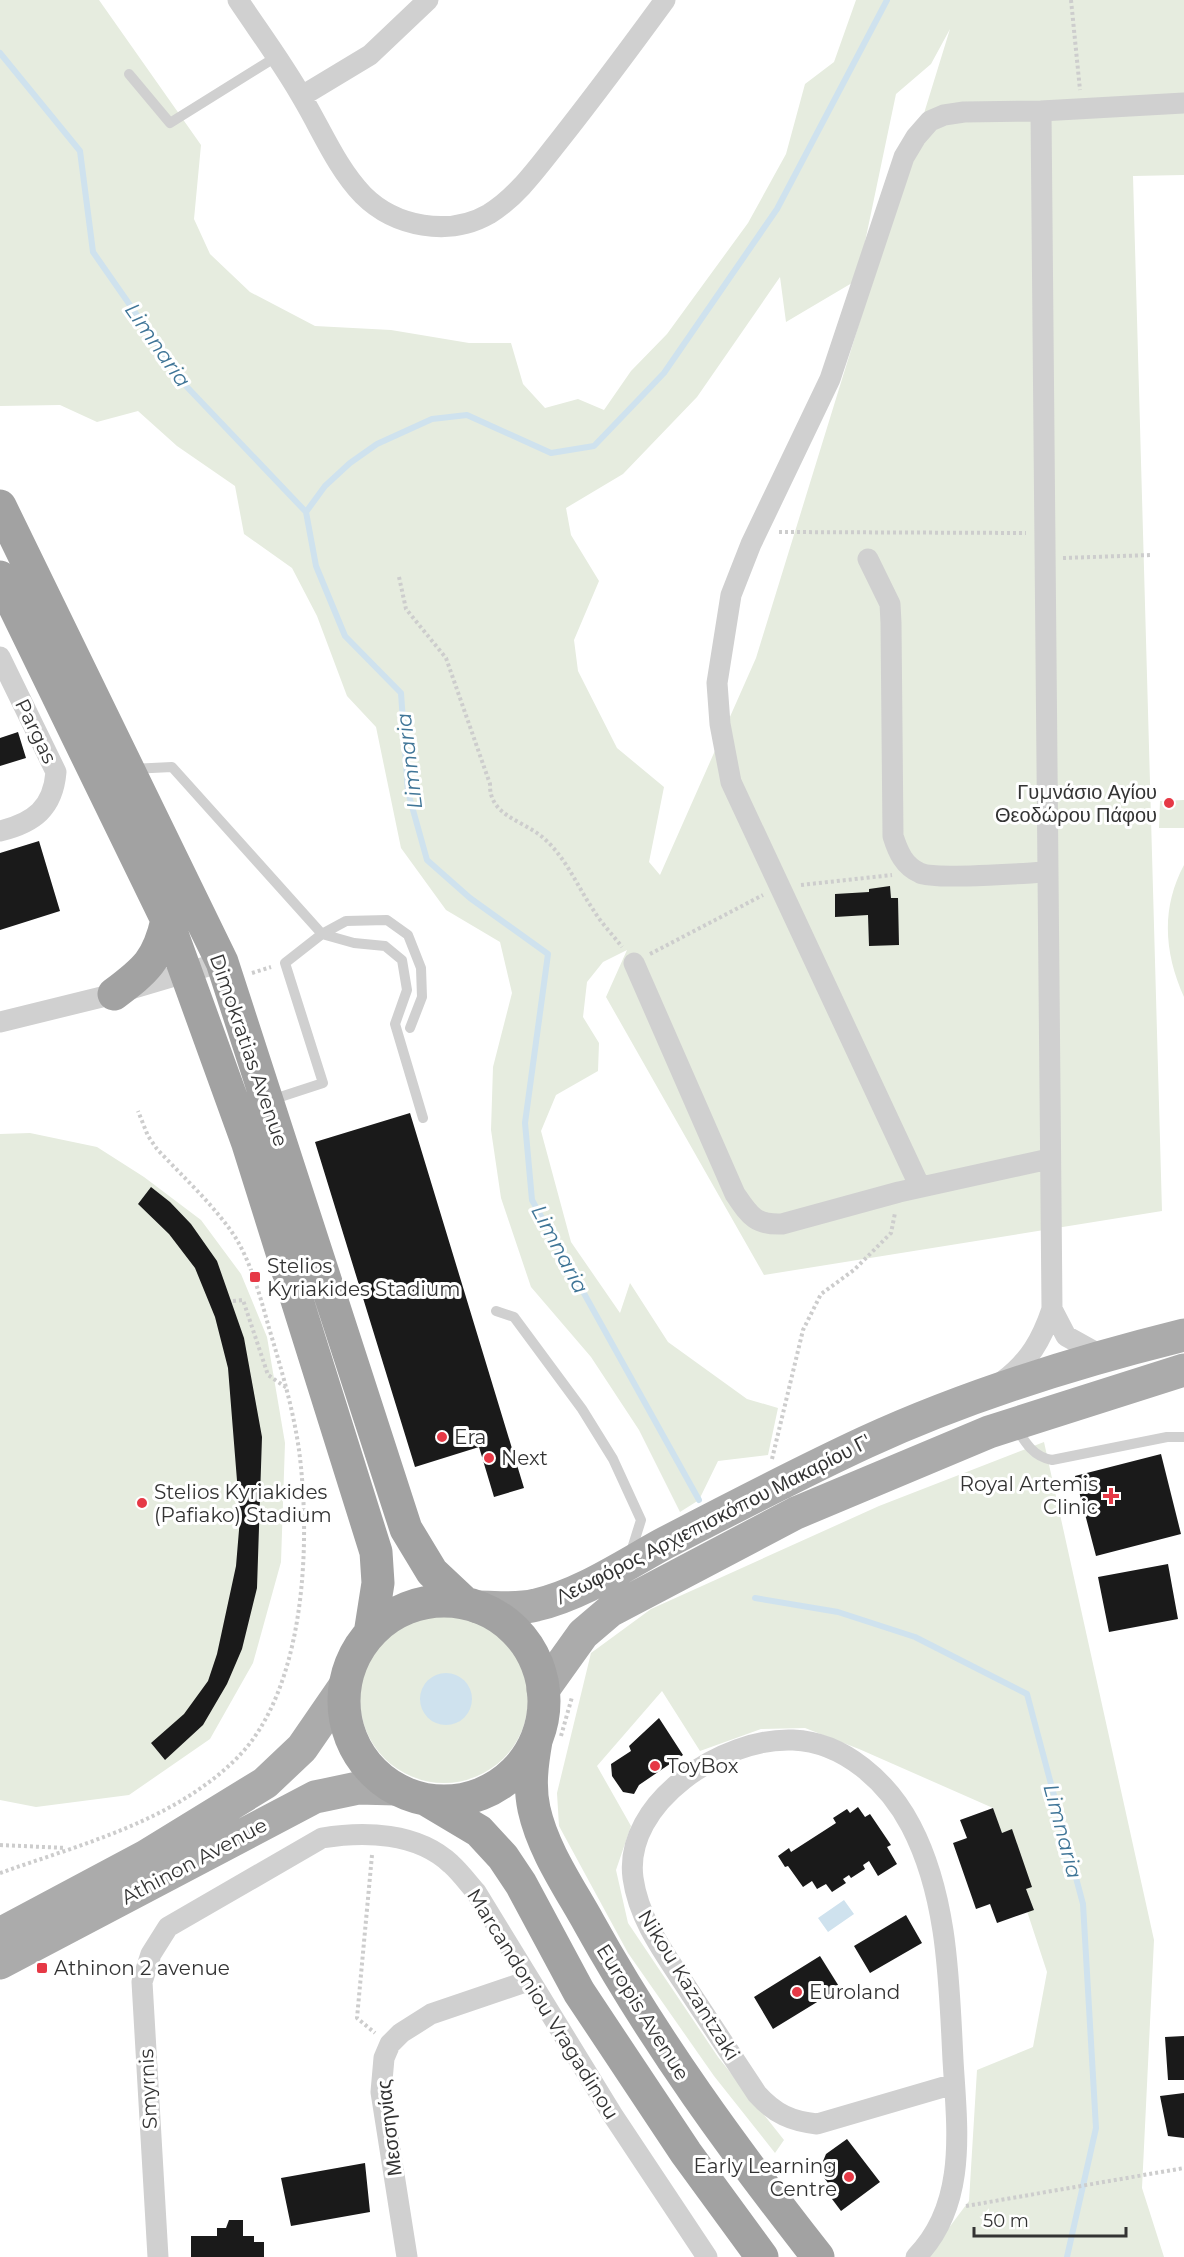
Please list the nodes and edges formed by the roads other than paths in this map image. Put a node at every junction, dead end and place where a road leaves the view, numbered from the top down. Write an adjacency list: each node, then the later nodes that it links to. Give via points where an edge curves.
1 (238, 0): 4 (street)
2 (428, 0): 6 (street, via 370,55)
3 (665, 0): 6 (street, via 609,79 529,178 488,214 451,227 417,225 399,219 364,196 344,172)
4 (276, 57): 5 (lane, via 170,123); 6 (street)
5 (129, 74)
6 (302, 96)
7 (1184, 103): 8 (street)
8 (1041, 111): 15 (street); 27 (street, via 944,115 930,121 904,157 830,379 731,595 717,683 731,782)
9 (0, 506): 13 (highway, Dimokratias Avenue)
10 (868, 559): 15 (street, via 890,604 893,836 898,852 908,865 927,876)
11 (0, 577): 16 (highway, Dimokratias Avenue)
12 (0, 657): 14 (street, Pargas, via 56,772 54,789 40,811 21,826)
13 (128, 769): 17 (lane, via 172,767); 19 (highway, Dimokratias Avenue)
14 (0, 831)
15 (1047, 872): 26 (street)
16 (167, 920): 20 (highway, Dimokratias Avenue); 21 (highway, via 154,959 144,972)
17 (322, 934): 23 (lane, via 346,921 387,920 408,935 421,968 422,997); 24 (lane, via 285,963 323,1083); 25 (lane, via 385,946 402,960 407,990 395,1024)
18 (634, 963): 27 (street, via 735,1194 757,1220 765,1225 782,1224)
19 (225, 970): 20 (street); 24 (highway, Dimokratias Avenue)
20 (186, 972): 21 (street); 38 (highway, Dimokratias Avenue, via 248,1144 376,1552 378,1583)
21 (114, 994): 22 (street)
22 (0, 1022)
23 (410, 1028)
24 (267, 1101): 37 (highway, Dimokratias Avenue, via 406,1529 432,1572)
25 (423, 1118)
26 (1049, 1160): 27 (street); 28 (street)
27 (920, 1187)
28 (1052, 1309): 31 (street, via 1066,1336); 33 (street, via 1044,1335 1026,1362)
29 (496, 1311): 36 (lane, via 514,1317 613,1458 641,1520)
30 (1184, 1335): 31 (main road, Λεωφόρος Αρχιεπισκόπου Μακαρίου Γ')
31 (1102, 1356): 33 (main road, Λεωφόρος Αρχιεπισκόπου Μακαρίου Γ')
32 (1184, 1370): 34 (main road, Λεωφόρος Αρχιεπισκόπου Μακαρίου Γ')
33 (987, 1393): 36 (main road, Λεωφόρος Αρχιεπισκόπου Μακαρίου Γ', via 868,1441 762,1491)
34 (1014, 1424): 35 (lane, via 1027,1445 1041,1458 1052,1460); 40 (main road, Λεωφόρος Αρχιεπισκόπου Μακαρίου Γ', via 796,1513 610,1611 584,1634)
35 (1184, 1437)
36 (628, 1563): 37 (main road, Λεωφόρος Αρχιεπισκόπου Μακαρίου Γ', via 571,1593 535,1606)
37 (471, 1605): 38 (highway, via 441,1601 411,1606); 40 (highway, via 504,1621 526,1643)
38 (370, 1634): 39 (highway, via 356,1653)
39 (344, 1687): 42 (highway, via 345,1718 354,1746 372,1771); 45 (main road, Athinon Avenue, via 302,1748 265,1783 146,1856)
40 (543, 1690): 41 (highway, via 543,1715)
41 (536, 1739): 43 (highway, via 524,1760 497,1785 464,1799); 53 (highway, Europis Avenue, via 531,1771 533,1807 556,1864 614,1968 684,2078 734,2150)
42 (396, 1789): 43 (highway); 46 (main road, Athinon Avenue, via 358,1788 315,1797)
43 (427, 1800): 52 (highway, Europis Avenue, via 479,1831 503,1857 579,1992 686,2153)
44 (168, 1927): 47 (street, Marcandoniou Vragadinou, via 322,1838 374,1835 417,1843 451,1863 476,1892); 49 (street, Smyrnis, via 151,1954 142,1982)
45 (0, 1934)
46 (0, 1963)
47 (528, 1981): 50 (street, Μεσσηνίας, via 431,2014 390,2044 384,2058 381,2092); 51 (street, Marcandoniou Vragadinou)
48 (954, 2084): 48 (street, Nikou Kazantzaki, via 943,1925 931,1873 911,1825 883,1786 857,1761 828,1748 794,1740 760,1742 730,1752 668,1792 644,1823 634,1846 632,1874 636,1897 657,1942 770,2108 797,2122 818,2124); 54 (street, Nikou Kazantzaki, via 956,2173 949,2209)
49 (158, 2257)
50 (407, 2257)
51 (707, 2257)
52 (762, 2257)
53 (818, 2257)
54 (916, 2257)

